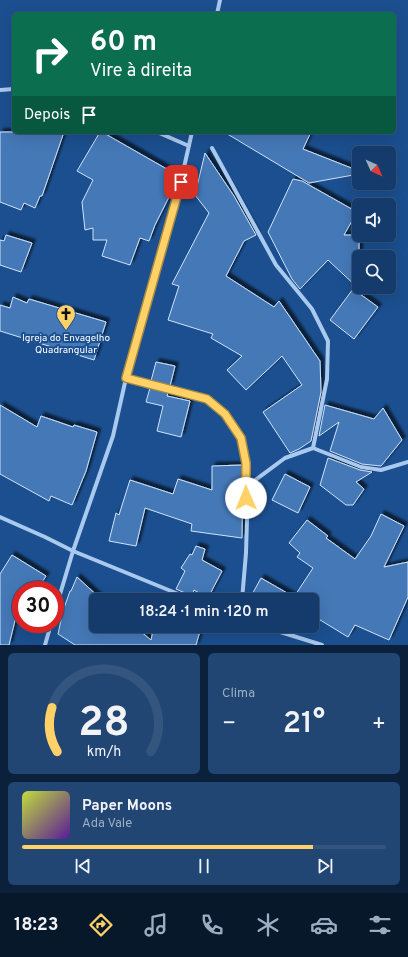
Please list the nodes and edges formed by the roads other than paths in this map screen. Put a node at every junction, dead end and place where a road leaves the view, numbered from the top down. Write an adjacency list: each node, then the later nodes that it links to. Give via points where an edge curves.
1 (220, 0): 2 (street)
2 (217, 12)
3 (12, 89): 4 (street)
4 (0, 90)
5 (162, 134): 7 (street)
6 (192, 134): 7 (street)
7 (189, 146): 9 (street)
8 (212, 148): 10 (street, via 276,265 312,309 328,341 327,379)
9 (126, 378): 12 (street, via 207,399 225,414 241,438 246,463); 14 (street, via 113,436)
10 (313, 448): 11 (street, via 361,467 382,470); 12 (street, via 285,458)
11 (408, 462)
12 (246, 487): 17 (street, via 246,553)
13 (0, 517): 14 (street)
14 (73, 551): 15 (street); 16 (street)
15 (64, 581)
16 (175, 593)
17 (243, 593)
18 (48, 633): 20 (street)
19 (283, 633): 21 (street)
20 (44, 645)
21 (322, 645)

